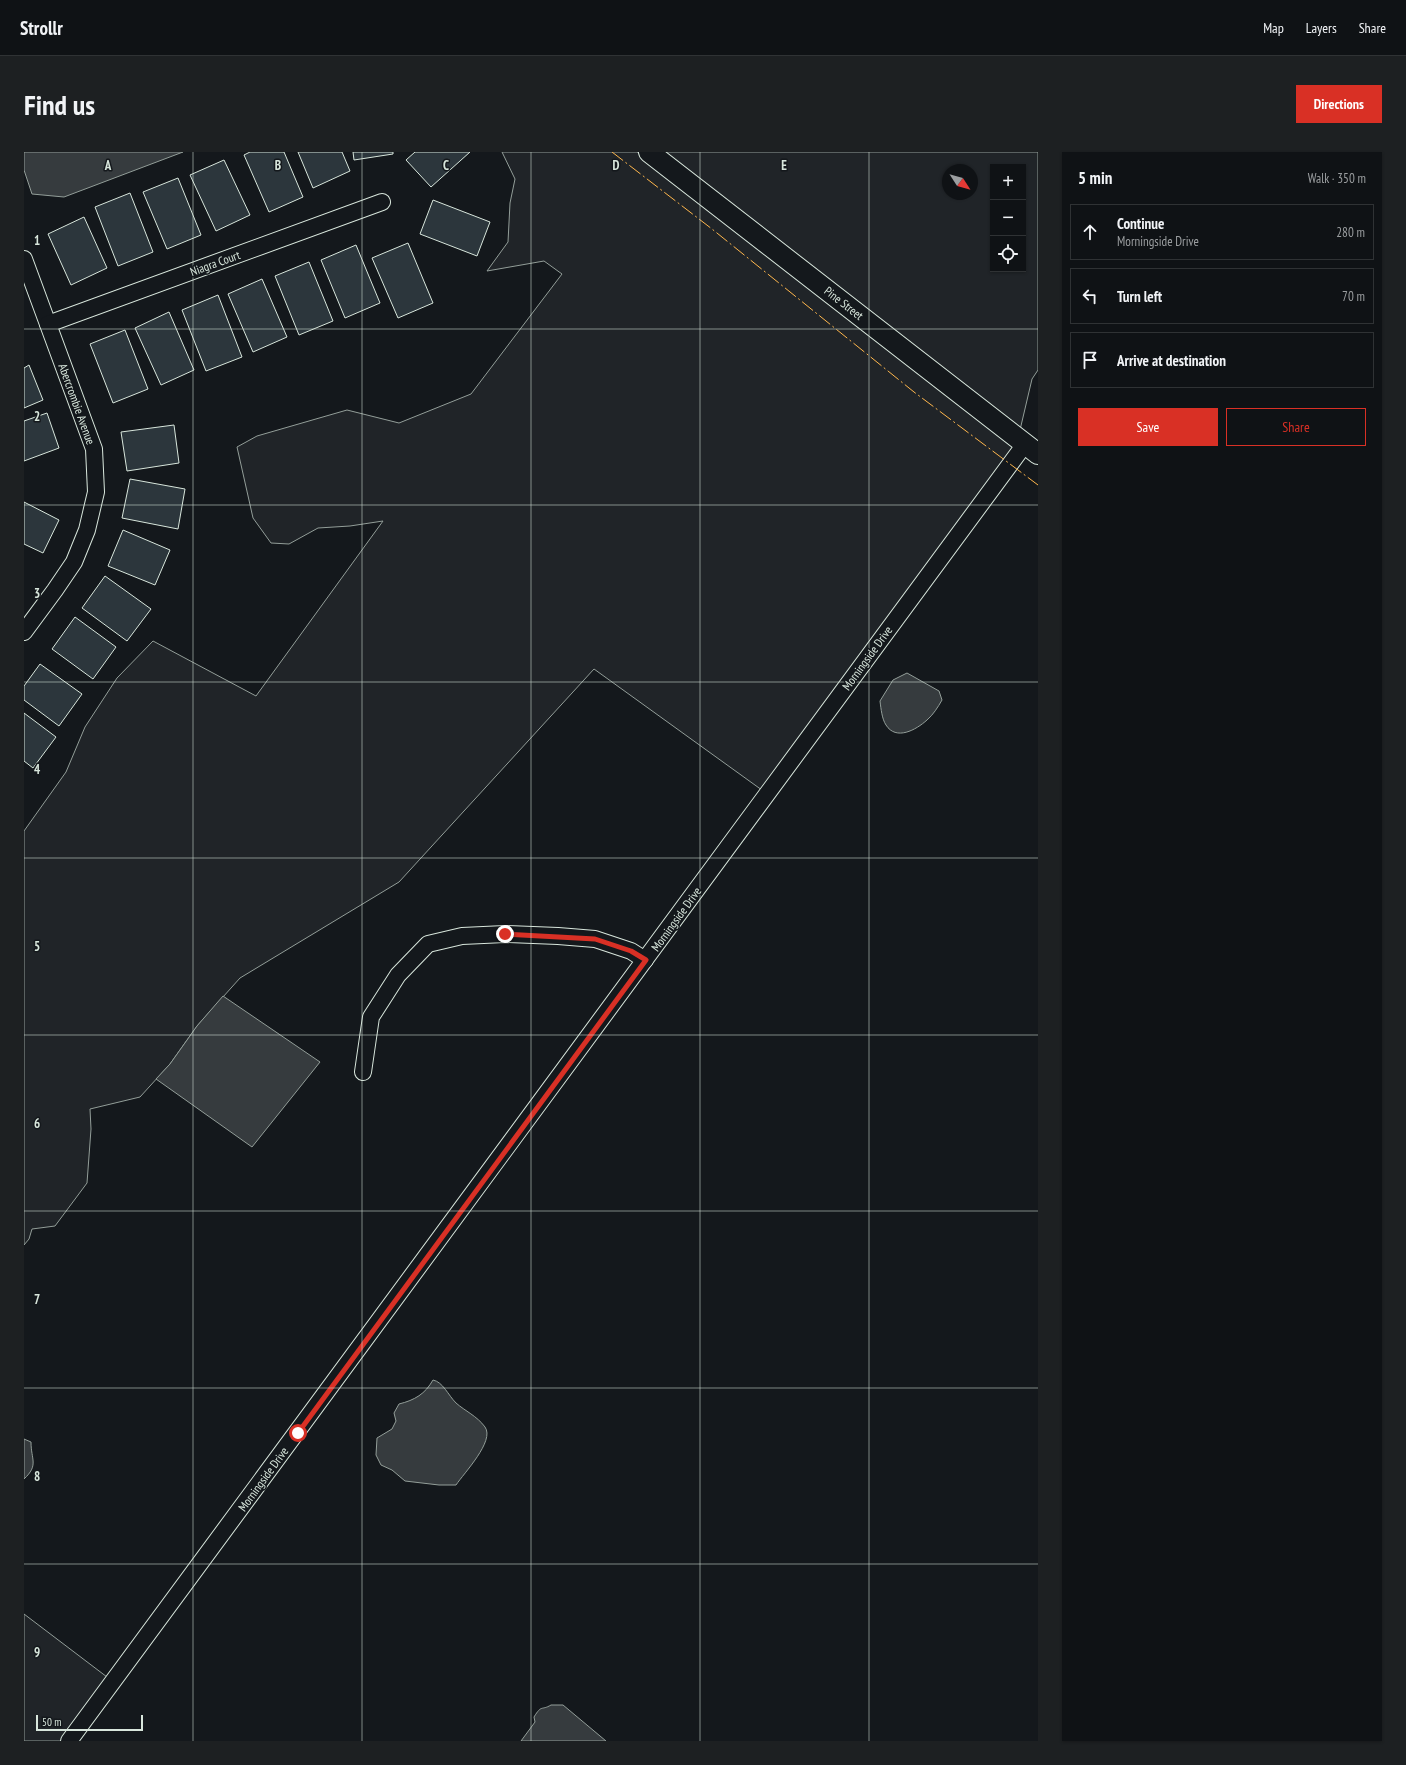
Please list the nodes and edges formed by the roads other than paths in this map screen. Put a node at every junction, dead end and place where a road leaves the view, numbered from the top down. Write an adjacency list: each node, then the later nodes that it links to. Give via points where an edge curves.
1 (649, 152): 5 (main road, Pine Street)
2 (382, 202): 4 (street, Niagra Court)
3 (24, 259): 4 (street, Abercrombie Avenue)
4 (48, 324): 6 (street, Abercrombie Avenue, via 94,449 96,492 87,530 74,562)
5 (1031, 449): 7 (street, Morningside Drive)
6 (24, 632)
7 (646, 960): 8 (street, via 631,951 595,939 558,936 462,936 428,944 398,975 371,1017); 9 (street, Morningside Drive)
8 (363, 1072)
9 (69, 1741)

